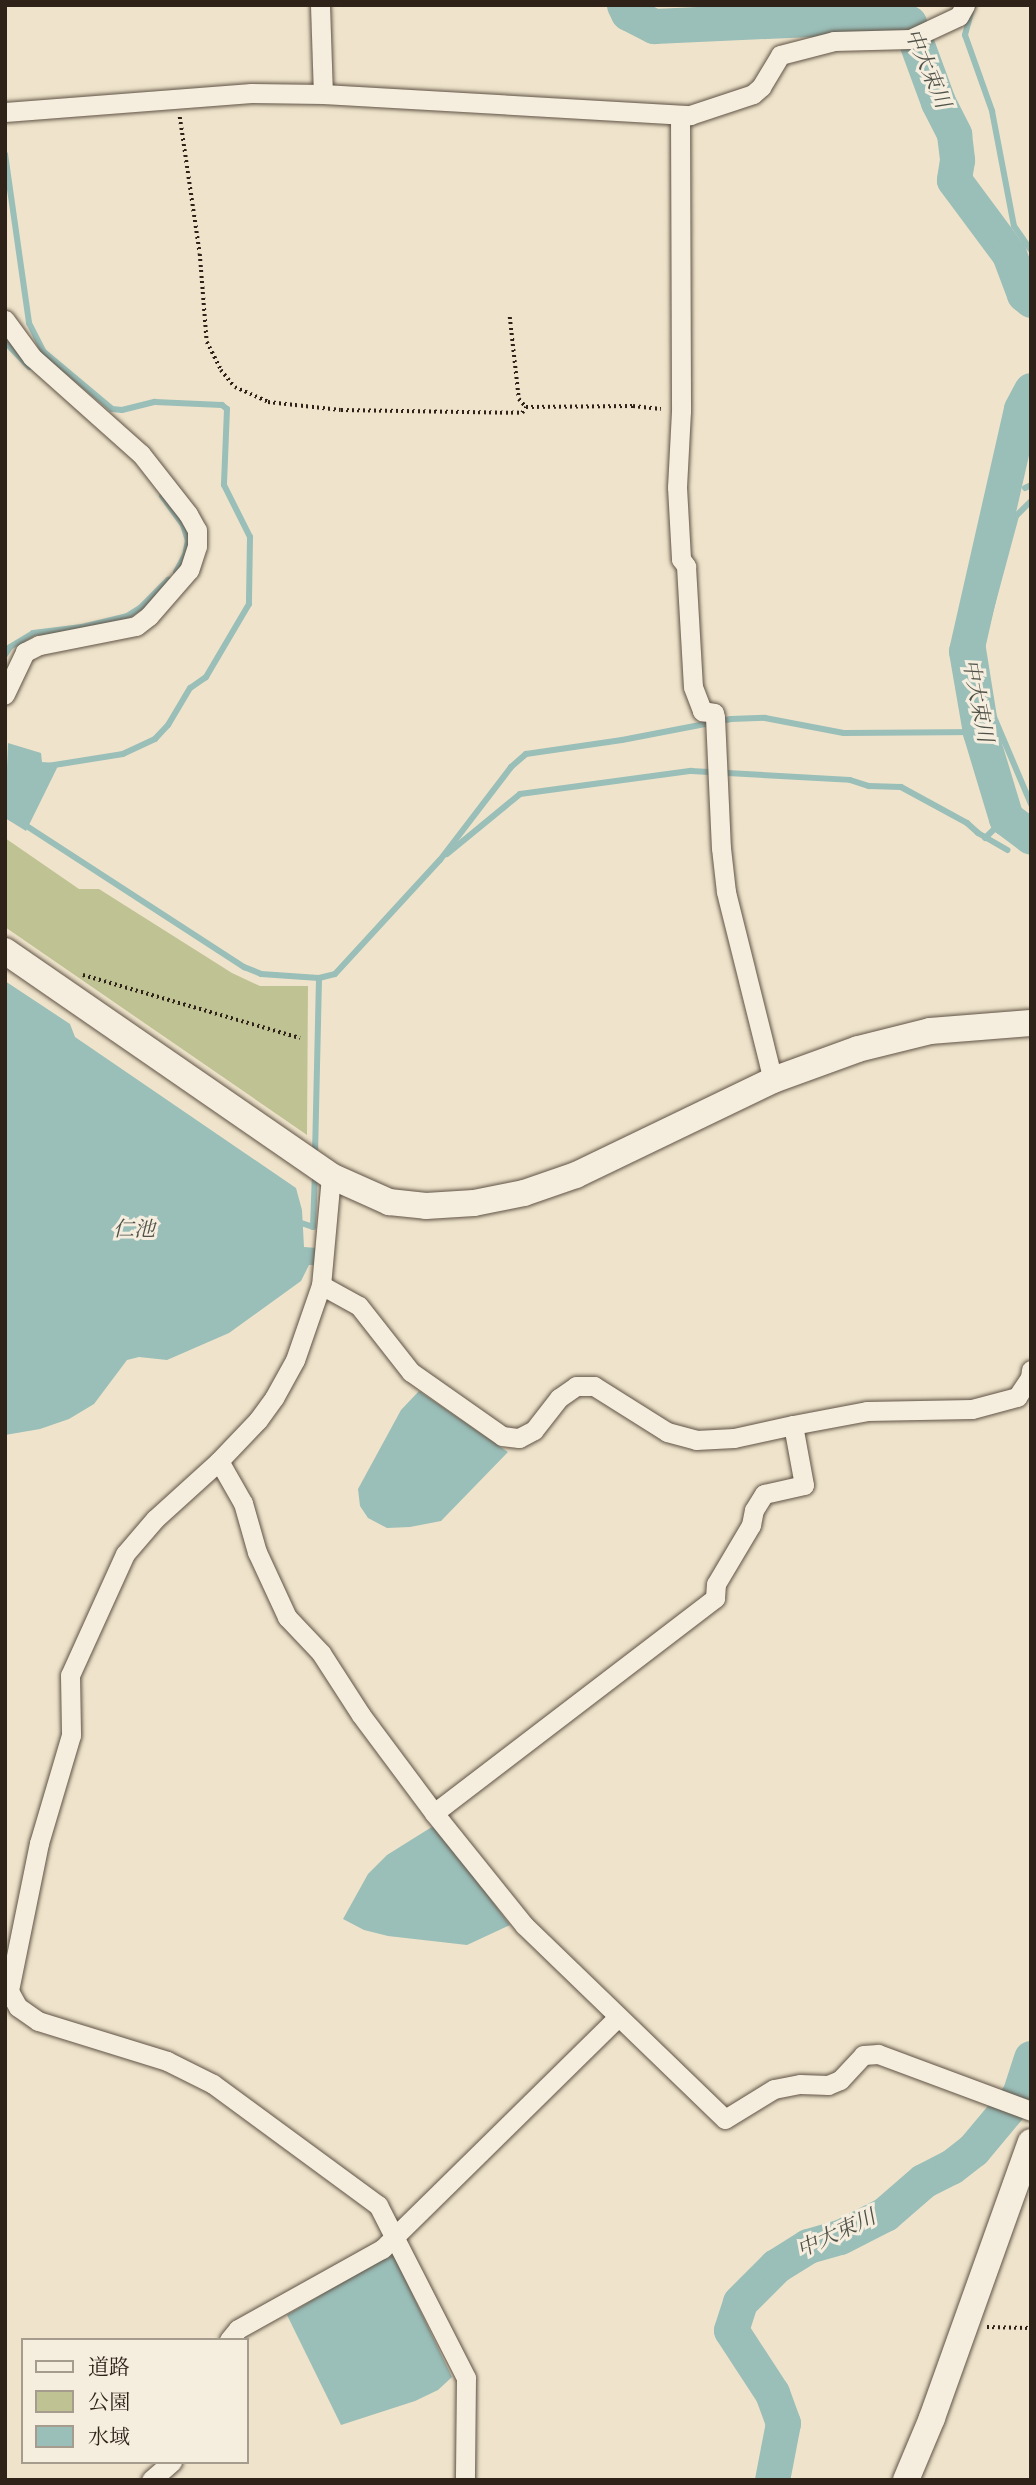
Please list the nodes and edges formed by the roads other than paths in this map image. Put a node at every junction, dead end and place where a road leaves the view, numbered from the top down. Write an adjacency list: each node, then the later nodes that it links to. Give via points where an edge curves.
1 (320, 5): 3 (street)
2 (965, 5): 5 (street, via 959,16 914,38 834,41 780,55 753,94)
3 (323, 94): 4 (street, via 251,93); 5 (street)
4 (5, 111)
5 (680, 115): 10 (street, via 677,487 692,687 702,711 714,713 716,721 726,892)
6 (5, 320): 7 (street, via 32,357 141,454 188,514 197,530 197,546 190,570 149,616 136,626 39,645 25,652)
7 (5, 694)
8 (5, 951): 11 (street)
9 (1031, 1023): 10 (street, via 930,1031 858,1049)
10 (773, 1080): 11 (street, via 576,1175 524,1193 474,1203 426,1206 390,1202)
11 (321, 1169): 12 (street)
12 (321, 1285): 14 (street, via 359,1306 411,1371 502,1436 519,1438 534,1430 559,1398 576,1386 594,1386 667,1432 696,1440 734,1438); 15 (street, via 295,1360 274,1398)
13 (1031, 1370): 14 (street, via 1017,1397 972,1409 867,1412)
14 (793, 1425): 16 (street, via 804,1485 764,1494 716,1584 715,1598)
15 (219, 1461): 16 (street, via 243,1503 257,1552 287,1617 321,1653); 20 (street, via 155,1519 125,1554 70,1675 71,1735 38,1843 9,1991 18,2007 38,2021 167,2061 212,2084 378,2205)
16 (434, 1813): 17 (street, via 524,1924)
17 (618, 2017): 18 (street, via 726,2119 774,2089 840,2080 863,2054 878,2054); 20 (street)
18 (1019, 2107)
19 (1031, 2142): 25 (street)
20 (395, 2235): 21 (street, via 382,2249 238,2329); 24 (street, via 466,2378)
21 (231, 2338)
22 (170, 2464): 23 (street)
23 (151, 2480)
24 (465, 2480)
25 (906, 2480)

